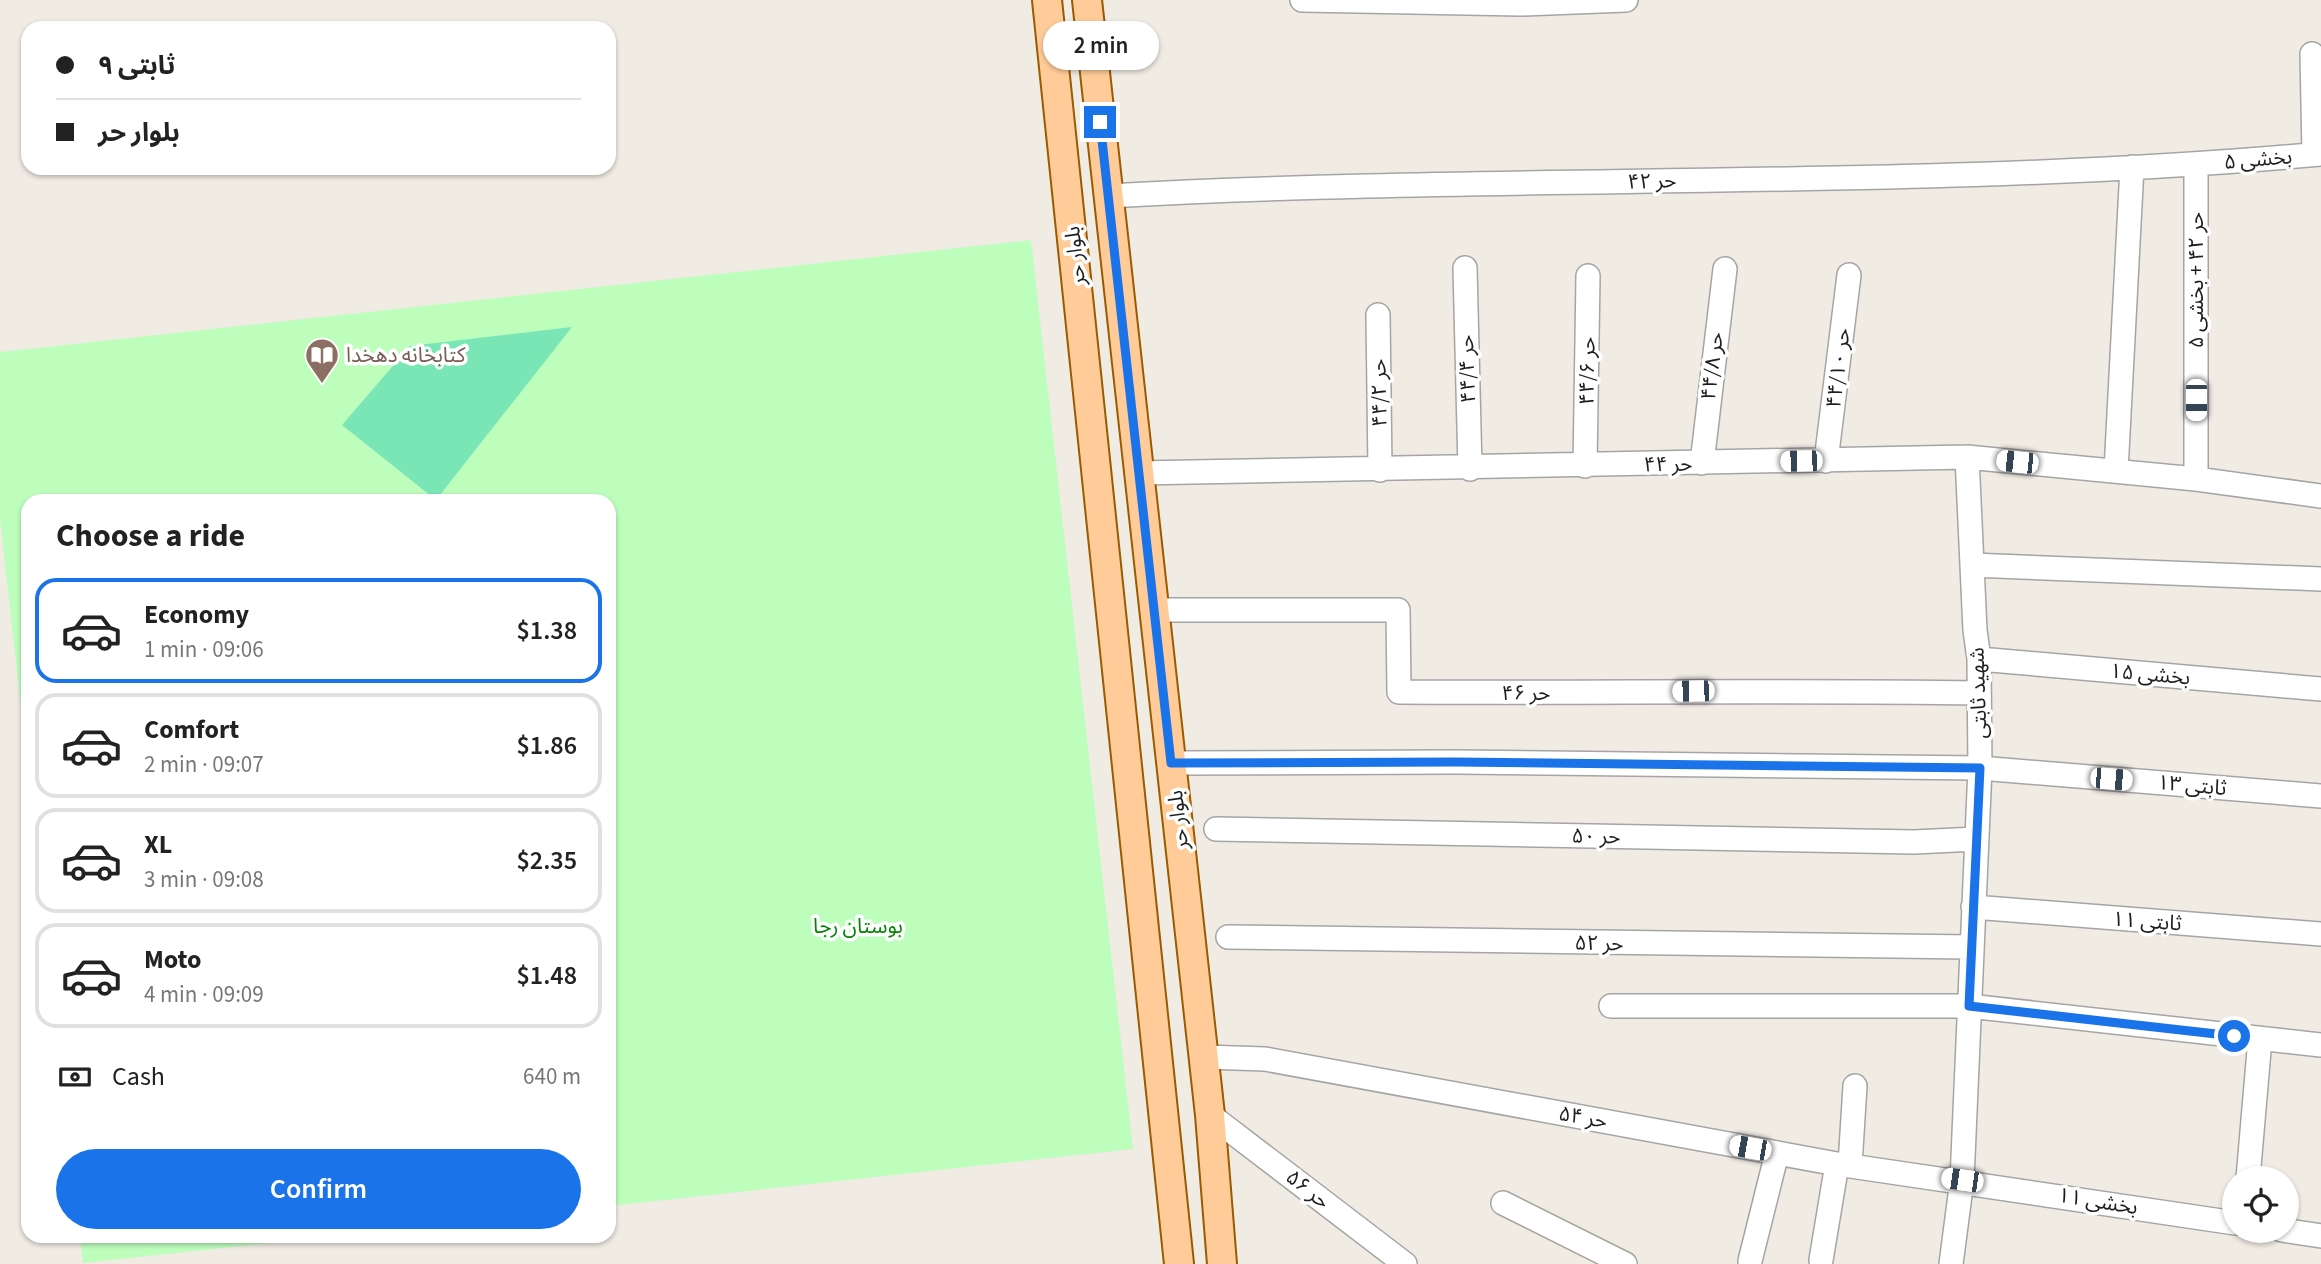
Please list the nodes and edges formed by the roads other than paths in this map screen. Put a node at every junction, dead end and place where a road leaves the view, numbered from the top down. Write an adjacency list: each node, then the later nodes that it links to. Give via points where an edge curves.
1 (1047, 0): 57 (main road, بلوار حر)
2 (1087, 0): 9 (main road, بلوار حر)
3 (1302, 0): 4 (street, via 1521,4)
4 (1626, 0)
5 (2312, 54): 6 (street)
6 (2318, 154): 7 (street, بخشی ۵)
7 (2196, 164): 8 (street, حر ۴۲); 23 (street, حر ۴۲ + بخشی ۵)
8 (2132, 167): 9 (street, حر ۴۲, via 1579,183 1274,186); 21 (street)
9 (1108, 196): 22 (main road, بلوار حر)
10 (1465, 268): 19 (street, حر ۴۴/۴)
11 (1725, 269): 17 (street, حر ۴۴/۸)
12 (1849, 275): 16 (street, حر ۴۴/۱۰)
13 (1588, 276): 18 (street, حر ۴۴/۶)
14 (1378, 315): 20 (street, حر ۴۴/۲)
15 (1967, 457): 16 (street, حر ۴۴); 21 (street, حر ۴۴); 25 (street, شهید ثابتی)
16 (1826, 461): 17 (street, حر ۴۴)
17 (1702, 463): 18 (street, حر ۴۴)
18 (1585, 466): 19 (street, حر ۴۴)
19 (1470, 469): 20 (street, حر ۴۴)
20 (1380, 470): 22 (street, حر ۴۴)
21 (2116, 471): 23 (street, حر ۴۴)
22 (1139, 473): 27 (main road, بلوار حر)
23 (2196, 479): 24 (street, حر ۴۴)
24 (2321, 496)
25 (1972, 565): 26 (street); 28 (street, شهید ثابتی)
26 (2321, 579)
27 (1154, 610): 30 (street, حر ۴۶, via 1398,610 1399,692); 31 (main road, بلوار حر)
28 (1979, 659): 29 (street, بخشی ۱۵); 30 (street, شهید ثابتی)
29 (2321, 689)
30 (1979, 693): 32 (street, شهید ثابتی)
31 (1171, 763): 32 (street, ثابتی ۱۳); 44 (main road, بلوار حر)
32 (1980, 768): 33 (street, ثابتی ۱۳); 35 (street, شهید ثابتی)
33 (2321, 796)
34 (1216, 829): 35 (street, حر ۵۰, via 1914,842)
35 (1976, 839): 36 (street, شهید ثابتی)
36 (1972, 908): 37 (street, ثابتی ۱۱); 39 (street, شهید ثابتی)
37 (2321, 934)
38 (1228, 937): 39 (street, حر ۵۲)
39 (1971, 947): 41 (street, شهید ثابتی)
40 (1611, 1006): 41 (street)
41 (1969, 1006): 42 (street); 50 (street, شهید ثابتی)
42 (2260, 1039): 43 (street); 49 (street)
43 (2321, 1045)
44 (1204, 1057): 46 (main road, بلوار حر); 47 (street, حر ۵۴, via 1265,1059)
45 (1855, 1086): 48 (street)
46 (1210, 1115): 58 (main road, بلوار حر); 59 (street, حر ۵۶)
47 (1777, 1153): 48 (street, حر ۵۴); 56 (street)
48 (1844, 1165): 50 (street, حر ۵۴); 55 (street)
49 (2249, 1166)
50 (1962, 1180): 52 (street, بخشی ۱۱); 61 (street, شهید ثابتی)
51 (1503, 1203): 60 (street)
52 (2222, 1221)
53 (2299, 1233): 54 (street)
54 (2321, 1236)
55 (1821, 1260)
56 (1750, 1261)
57 (1179, 1264)
58 (1222, 1264)
59 (1405, 1264)
60 (1625, 1264)
61 (1951, 1264)

